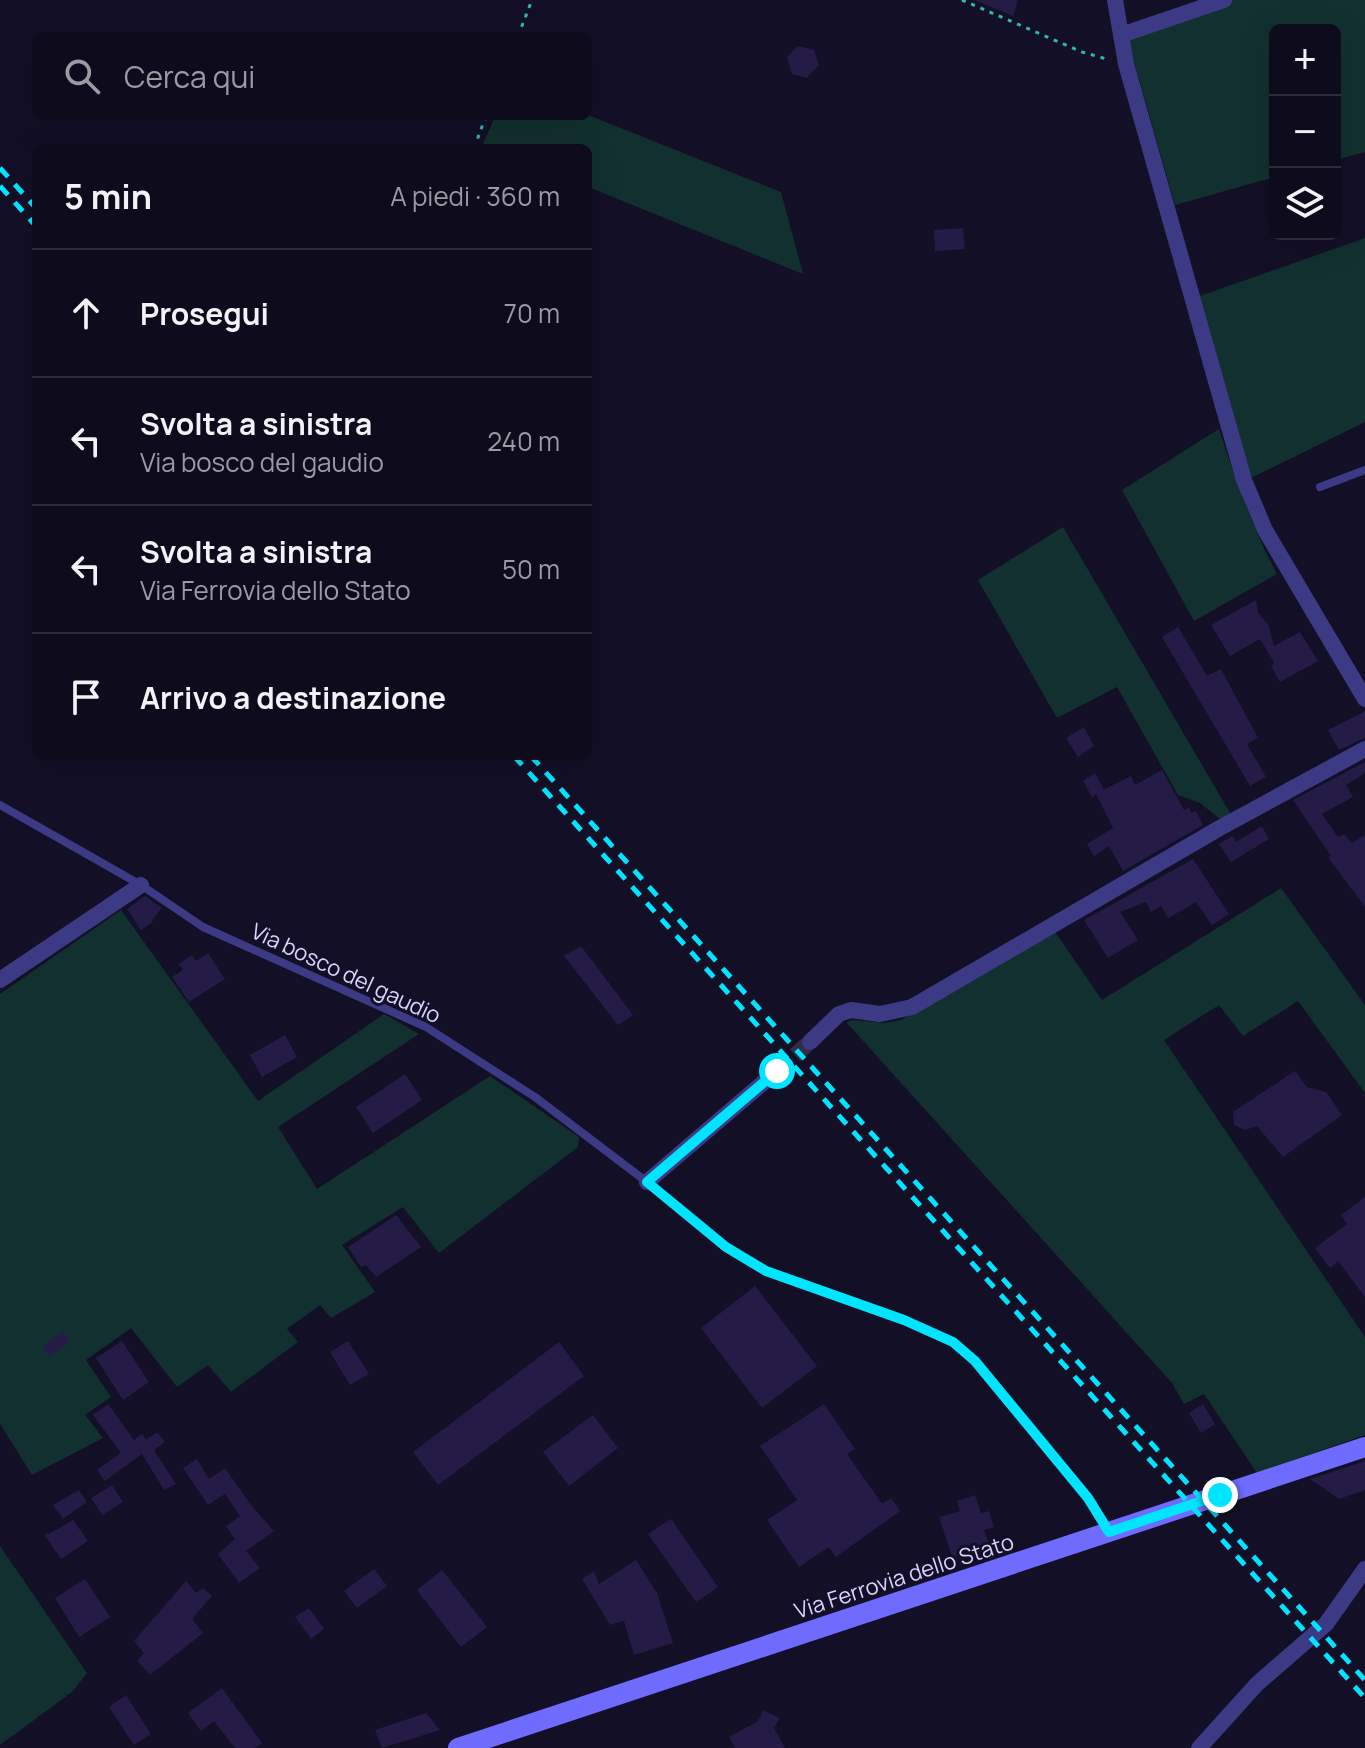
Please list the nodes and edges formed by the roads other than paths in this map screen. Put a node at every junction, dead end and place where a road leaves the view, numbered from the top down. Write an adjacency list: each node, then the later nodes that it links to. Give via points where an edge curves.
1 (1115, 0): 3 (street)
2 (1224, 0): 3 (street)
3 (1121, 35): 6 (street, via 1244,480 1265,530)
4 (1365, 470): 5 (lane)
5 (1320, 487)
6 (1365, 699)
7 (1365, 749): 11 (street, via 912,1007 839,1014)
8 (0, 805): 9 (lane, Via bosco del gaudio)
9 (141, 885): 10 (street); 13 (lane, Via bosco del gaudio, via 203,927 426,1027 535,1097)
10 (0, 980)
11 (810, 1042)
12 (777, 1071): 13 (street)
13 (647, 1182): 15 (lane, Via bosco del gaudio, via 726,1247 766,1271 953,1342 975,1361 1088,1498)
14 (1365, 1447): 15 (main road, Via Ferrovia dello Stato)
15 (1109, 1532): 17 (main road, Via Ferrovia dello Stato)
16 (1365, 1569): 18 (street, via 1326,1624 1257,1684)
17 (458, 1748)
18 (1199, 1748)

